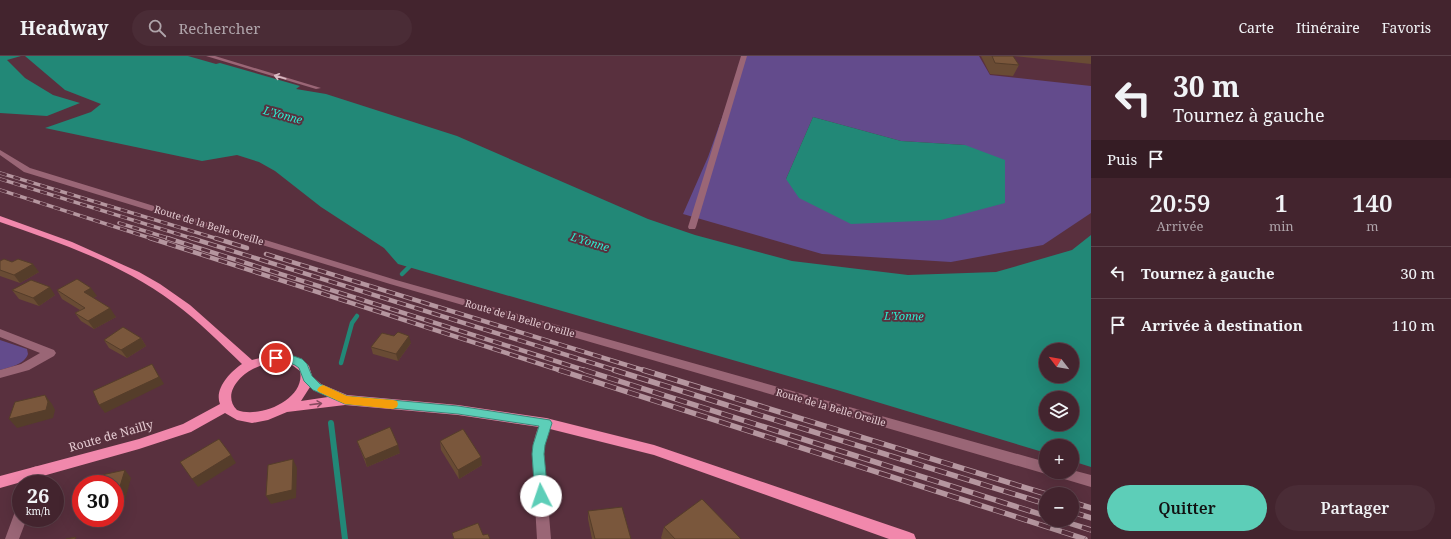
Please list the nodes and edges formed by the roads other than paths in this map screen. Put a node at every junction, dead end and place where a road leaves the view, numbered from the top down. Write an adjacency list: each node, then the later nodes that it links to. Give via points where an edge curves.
1 (209, 56): 3 (street, one-way to 1)
2 (744, 56): 6 (street)
3 (318, 88)
4 (0, 152): 15 (street, Route de la Belle Oreille, via 26,170 393,282)
5 (0, 219): 8 (main road, via 108,260 144,279 177,300)
6 (692, 227)
7 (0, 333): 9 (street, via 50,353 25,367)
8 (250, 365): 10 (main road, via 263,360 288,358 303,366); 12 (main road, via 231,380 225,390)
9 (0, 374)
10 (307, 378): 11 (main road, via 317,387); 13 (main road, via 305,388)
11 (345, 400): 13 (main road, one-way to 11); 14 (main road, via 458,410)
12 (226, 407): 13 (main road, via 234,414 245,418 259,418); 16 (main road, Route de Nailly, via 187,428)
13 (287, 407)
14 (546, 423): 23 (street, via 538,454); 24 (main road, via 654,450)
15 (1039, 466)
16 (43, 475)
17 (1079, 478): 19 (street)
18 (12, 481): 20 (main road, Route de Nailly)
19 (1091, 481)
20 (0, 482)
21 (16, 527): 22 (street)
22 (12, 539)
23 (544, 539)
24 (909, 539)

